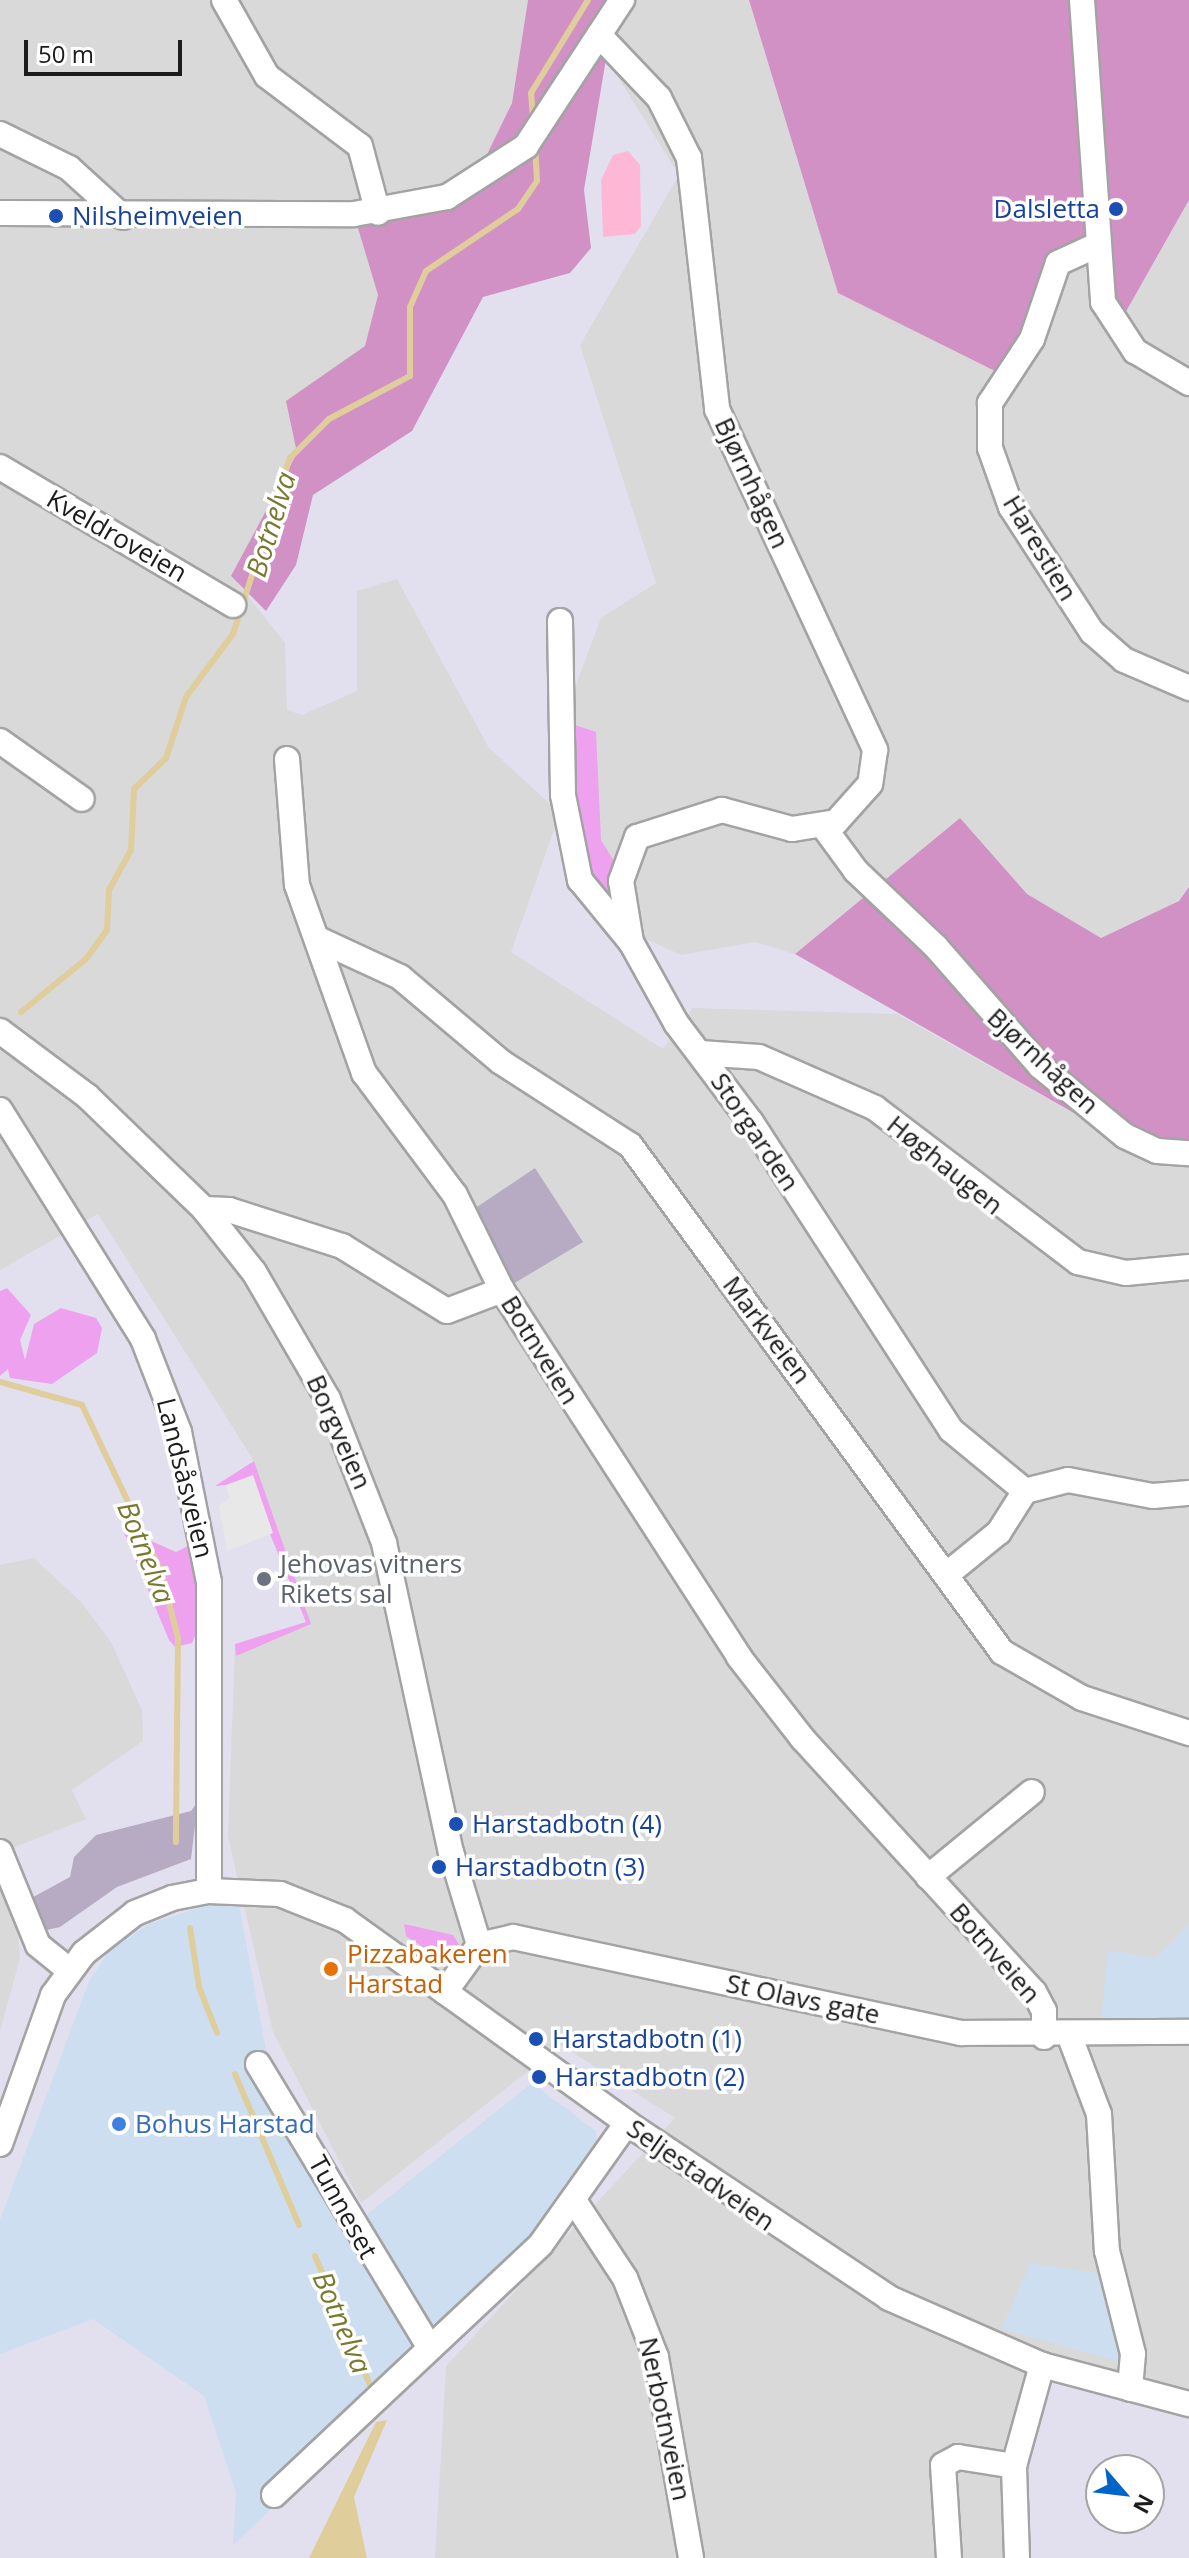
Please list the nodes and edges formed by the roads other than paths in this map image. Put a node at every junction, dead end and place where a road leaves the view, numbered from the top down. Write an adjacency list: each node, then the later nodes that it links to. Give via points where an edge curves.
1 (224, 0): 7 (street, via 267,76 360,146)
2 (622, 0): 4 (street)
3 (1082, 0): 9 (street)
4 (599, 35): 7 (street, via 547,122 506,163 447,197); 18 (street, Bjørnhågen, via 659,98 689,158 717,409 869,728 875,750 870,784 848,812)
5 (0, 134): 8 (street, via 69,168)
6 (0, 213): 8 (street)
7 (378, 213): 8 (street)
8 (123, 217)
9 (1095, 246): 10 (street, via 1103,302 1124,339); 14 (street, Harestien, via 1058,263 1032,339 990,403 990,448 1011,507 1092,632 1124,660)
10 (1189, 383)
11 (0, 467): 12 (street, Kveldroveien)
12 (233, 605)
13 (560, 621): 20 (street, Storgarden, via 561,770 572,853 593,904)
14 (1189, 688)
15 (0, 741): 17 (street)
16 (287, 759): 19 (street, Botnveien, via 296,876)
17 (82, 799)
18 (823, 826): 20 (street, via 792,829 722,810 648,829 623,862 620,905); 24 (street, Bjørnhågen, via 856,871 936,947 1040,1066 1125,1136 1157,1151)
19 (320, 940): 27 (street, Botnveien, via 364,1073 455,1195); 30 (street, Markveien, via 400,977 501,1062 630,1145)
20 (631, 942): 22 (street, Storgarden)
21 (0, 1031): 25 (street, Borgveien, via 87,1096)
22 (700, 1053): 26 (street, Høghaugen, via 759,1057 864,1102 920,1139 1036,1237 1087,1266 1126,1273); 28 (street, Storgarden, via 951,1430)
23 (0, 1110): 35 (street, Landsåsveien, via 143,1339 179,1432 209,1582)
24 (1189, 1153)
25 (204, 1209): 27 (street, via 290,1226 364,1255 447,1311); 36 (street, Borgveien, via 254,1272 308,1362 368,1494)
26 (1189, 1267)
27 (502, 1290): 34 (street, Botnveien, via 739,1657)
28 (1025, 1491): 29 (street, via 1068,1480 1153,1496); 30 (street, via 999,1532)
29 (1189, 1493)
30 (946, 1575): 31 (street, Markveien, via 1015,1664 1082,1698)
31 (1189, 1733)
32 (1032, 1792): 34 (street)
33 (0, 1852): 37 (street, via 38,1945)
34 (928, 1877): 40 (street, Botnveien, via 1041,2002)
35 (209, 1891): 37 (street, Seljestadveien, via 135,1913); 38 (street, Seljestadveien, via 253,1890 323,1909)
36 (479, 1945): 38 (street); 40 (street, St Olavs gate, via 513,1937 961,2033)
37 (69, 1970): 44 (street, via 44,2017)
38 (445, 1992): 43 (street, Seljestadveien)
39 (1189, 2032): 41 (street, St Olavs gate)
40 (1044, 2037): 41 (street, St Olavs gate)
41 (1070, 2037): 48 (street, via 1094,2092 1107,2176 1107,2251 1133,2354)
42 (258, 2064): 46 (street, Tunneset)
43 (627, 2123): 45 (street); 47 (street, Seljestadveien, via 864,2284 954,2332)
44 (0, 2144)
45 (575, 2202): 46 (street); 52 (street, Nerbotnveien, via 625,2278 656,2357)
46 (430, 2348): 51 (street)
47 (1042, 2365): 48 (street, Seljestadveien); 50 (street)
48 (1130, 2389): 49 (street, Seljestadveien)
49 (1189, 2404)
50 (1014, 2466): 53 (street, via 958,2457 943,2465); 54 (street)
51 (274, 2495)
52 (691, 2558)
53 (949, 2558)
54 (1017, 2558)

